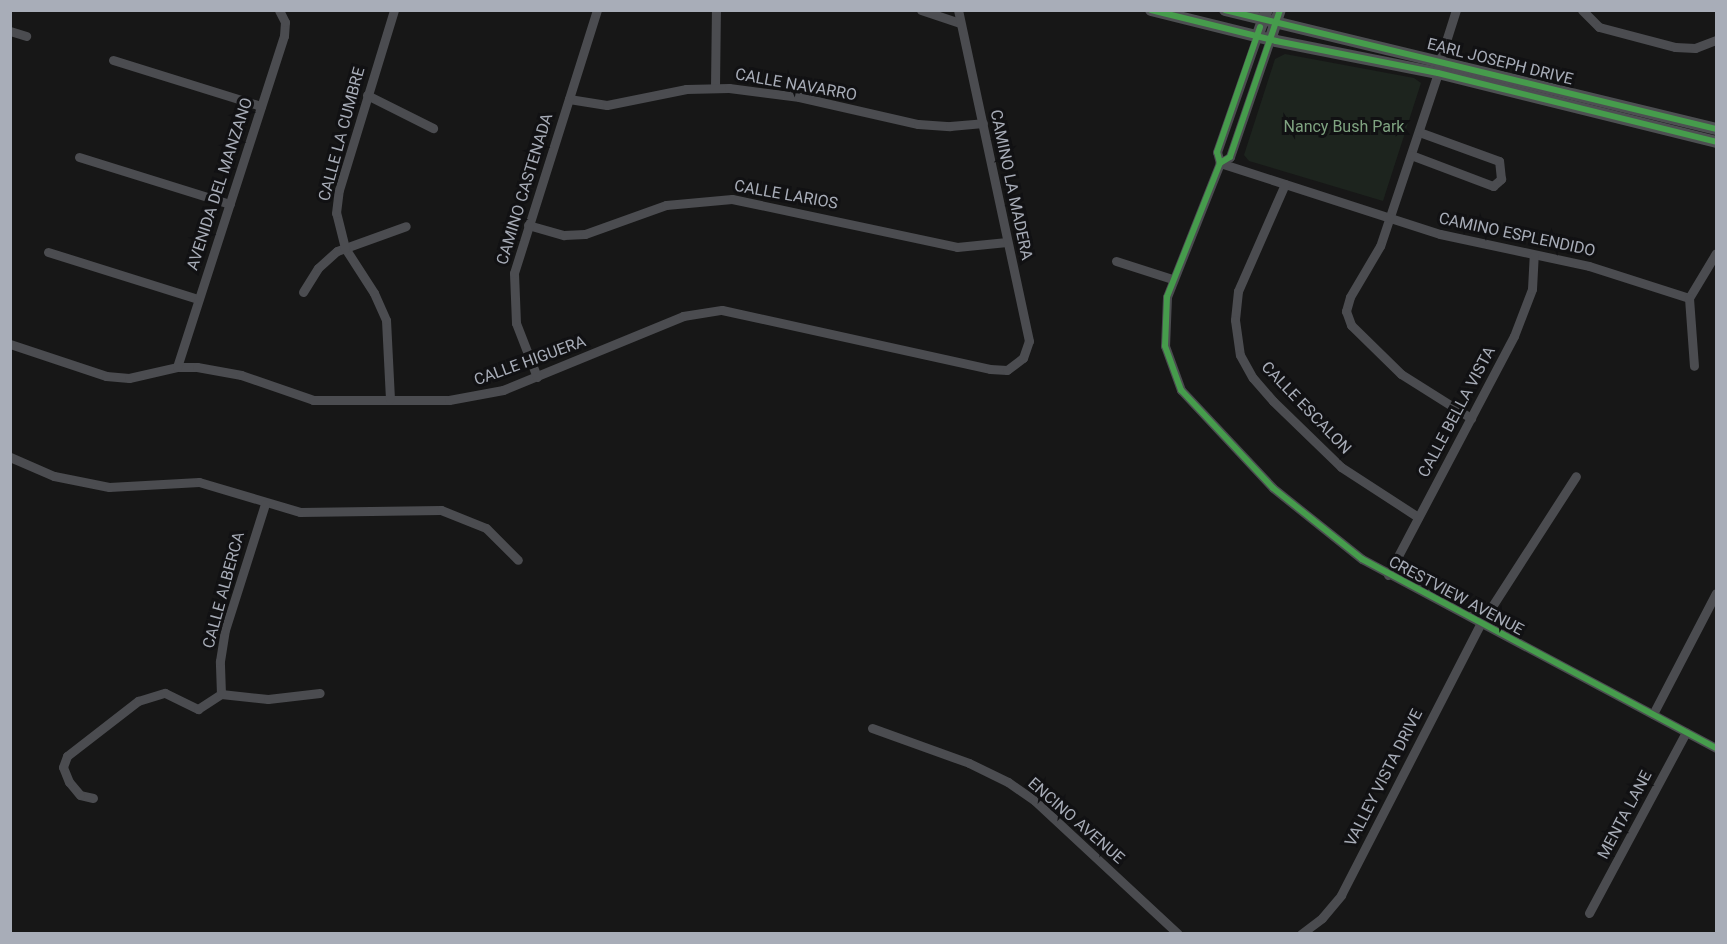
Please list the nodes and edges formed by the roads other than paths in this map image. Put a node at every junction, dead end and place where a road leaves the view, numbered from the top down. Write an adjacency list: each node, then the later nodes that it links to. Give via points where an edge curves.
1 (279, 10): 24 (street, AVENIDA DEL MANZANO, via 285,31)
2 (394, 10): 22 (street, CALLE LA CUMBRE)
3 (597, 10): 23 (street, CAMINO CASTENADA)
4 (716, 10): 21 (street)
5 (921, 10): 13 (street)
6 (958, 10): 13 (street, CAMINO LA MADERA)
7 (1151, 10): 16 (main road, EARL JOSEPH DRIVE)
8 (1226, 10): 11 (main road, EARL JOSEPH DRIVE)
9 (1456, 10): 20 (street)
10 (1582, 10): 18 (street, via 1599,27 1676,47 1695,48)
11 (1265, 15): 12 (main road, EARL JOSEPH DRIVE); 16 (main road)
12 (1278, 16): 17 (main road); 20 (main road, EARL JOSEPH DRIVE)
13 (960, 23): 25 (street, CAMINO LA MADERA)
14 (10, 31): 15 (street)
15 (26, 36)
16 (1257, 37): 17 (main road, EARL JOSEPH DRIVE); 32 (street, CRESTVIEW AVENUE, via 1217,152)
17 (1270, 40): 20 (main road, EARL JOSEPH DRIVE); 32 (street, CRESTVIEW AVENUE, via 1230,157)
18 (1716, 40)
19 (112, 60): 24 (street)
20 (1439, 67): 27 (main road, EARL JOSEPH DRIVE); 28 (street); 29 (main road, EARL JOSEPH DRIVE)
21 (715, 87): 23 (street, CALLE NAVARRO, via 607,105); 25 (street, CALLE NAVARRO, via 799,97 927,125)
22 (367, 95): 26 (street); 39 (street, CALLE LA CUMBRE, via 337,198 336,221)
23 (569, 99): 36 (street, CAMINO CASTENADA)
24 (261, 106): 34 (street, AVENIDA DEL MANZANO)
25 (983, 123): 38 (street, CAMINO LA MADERA)
26 (433, 128)
27 (1716, 129)
28 (1419, 132): 31 (street); 31 (street, via 1499,161 1501,179 1493,186)
29 (1716, 142)
30 (79, 156): 34 (street)
31 (1411, 156): 35 (street)
32 (1220, 163): 33 (street, CAMINO ESPLENDIDO); 44 (street, CRESTVIEW AVENUE)
33 (1285, 184): 35 (street, CAMINO ESPLENDIDO); 58 (street, CALLE ESCALON, via 1238,291 1234,320 1240,355 1253,378 1341,467)
34 (230, 204): 47 (street, AVENIDA DEL MANZANO)
35 (1390, 218): 42 (street, CAMINO ESPLENDIDO, via 1468,242); 54 (street, via 1372,263 1347,304 1348,318 1411,382)
36 (528, 225): 38 (street, CALLE LARIOS, via 564,235 585,234 666,205 732,199 957,247); 52 (street, CAMINO CASTENADA, via 514,273 512,298 519,335)
37 (406, 226): 39 (street)
38 (1007, 242): 49 (street, CAMINO LA MADERA, via 1029,341)
39 (345, 248): 45 (street, via 325,260); 53 (street, CALLE LA CUMBRE, via 386,320)
40 (48, 252): 47 (street)
41 (1716, 253): 46 (street)
42 (1534, 256): 46 (street, CAMINO ESPLENDIDO, via 1615,273); 54 (street, CALLE BELLA VISTA, via 1526,310)
43 (1116, 261): 44 (street)
44 (1172, 279): 60 (street, CRESTVIEW AVENUE, via 1165,307 1164,340 1170,365 1185,396 1289,503 1338,543)
45 (303, 292)
46 (1689, 298): 50 (street)
47 (198, 299): 51 (street, AVENIDA DEL MANZANO)
48 (10, 344): 51 (street, CALLE HIGUERA, via 106,376 141,376)
49 (1019, 363): 52 (street, CALLE HIGUERA, via 1007,370 990,369 746,314 712,310 683,316)
50 (1694, 366)
51 (177, 367): 53 (street, CALLE HIGUERA, via 241,375 313,400)
52 (537, 377): 53 (street, CALLE HIGUERA, via 461,399)
53 (390, 399)
54 (1471, 418): 58 (street, CALLE BELLA VISTA)
55 (10, 457): 57 (street, via 31,469 90,484 134,487 188,481)
56 (1576, 476): 62 (street, VALLEY VISTA DRIVE)
57 (265, 504): 59 (street, via 300,513 441,510 486,528); 64 (street, CALLE ALBERCA, via 225,630 220,662)
58 (1418, 517): 60 (street, CALLE BELLA VISTA)
59 (518, 560)
60 (1388, 575): 62 (street, CRESTVIEW AVENUE)
61 (1716, 593): 65 (street)
62 (1480, 625): 65 (street, CRESTVIEW AVENUE); 72 (street, VALLEY VISTA DRIVE, via 1341,895 1322,918)
63 (320, 693): 64 (street, via 268,699)
64 (222, 694): 69 (street, via 198,709 172,694 150,695 77,745 67,756 65,774 75,791)
65 (1653, 714): 67 (street, CRESTVIEW AVENUE)
66 (872, 728): 71 (street, ENCINO AVENUE, via 969,763 1008,782 1035,801)
67 (1686, 732): 68 (street, CRESTVIEW AVENUE); 70 (street, MENTA LANE)
68 (1716, 748)
69 (93, 798)
70 (1589, 913)
71 (1178, 933)
72 (1301, 933)

